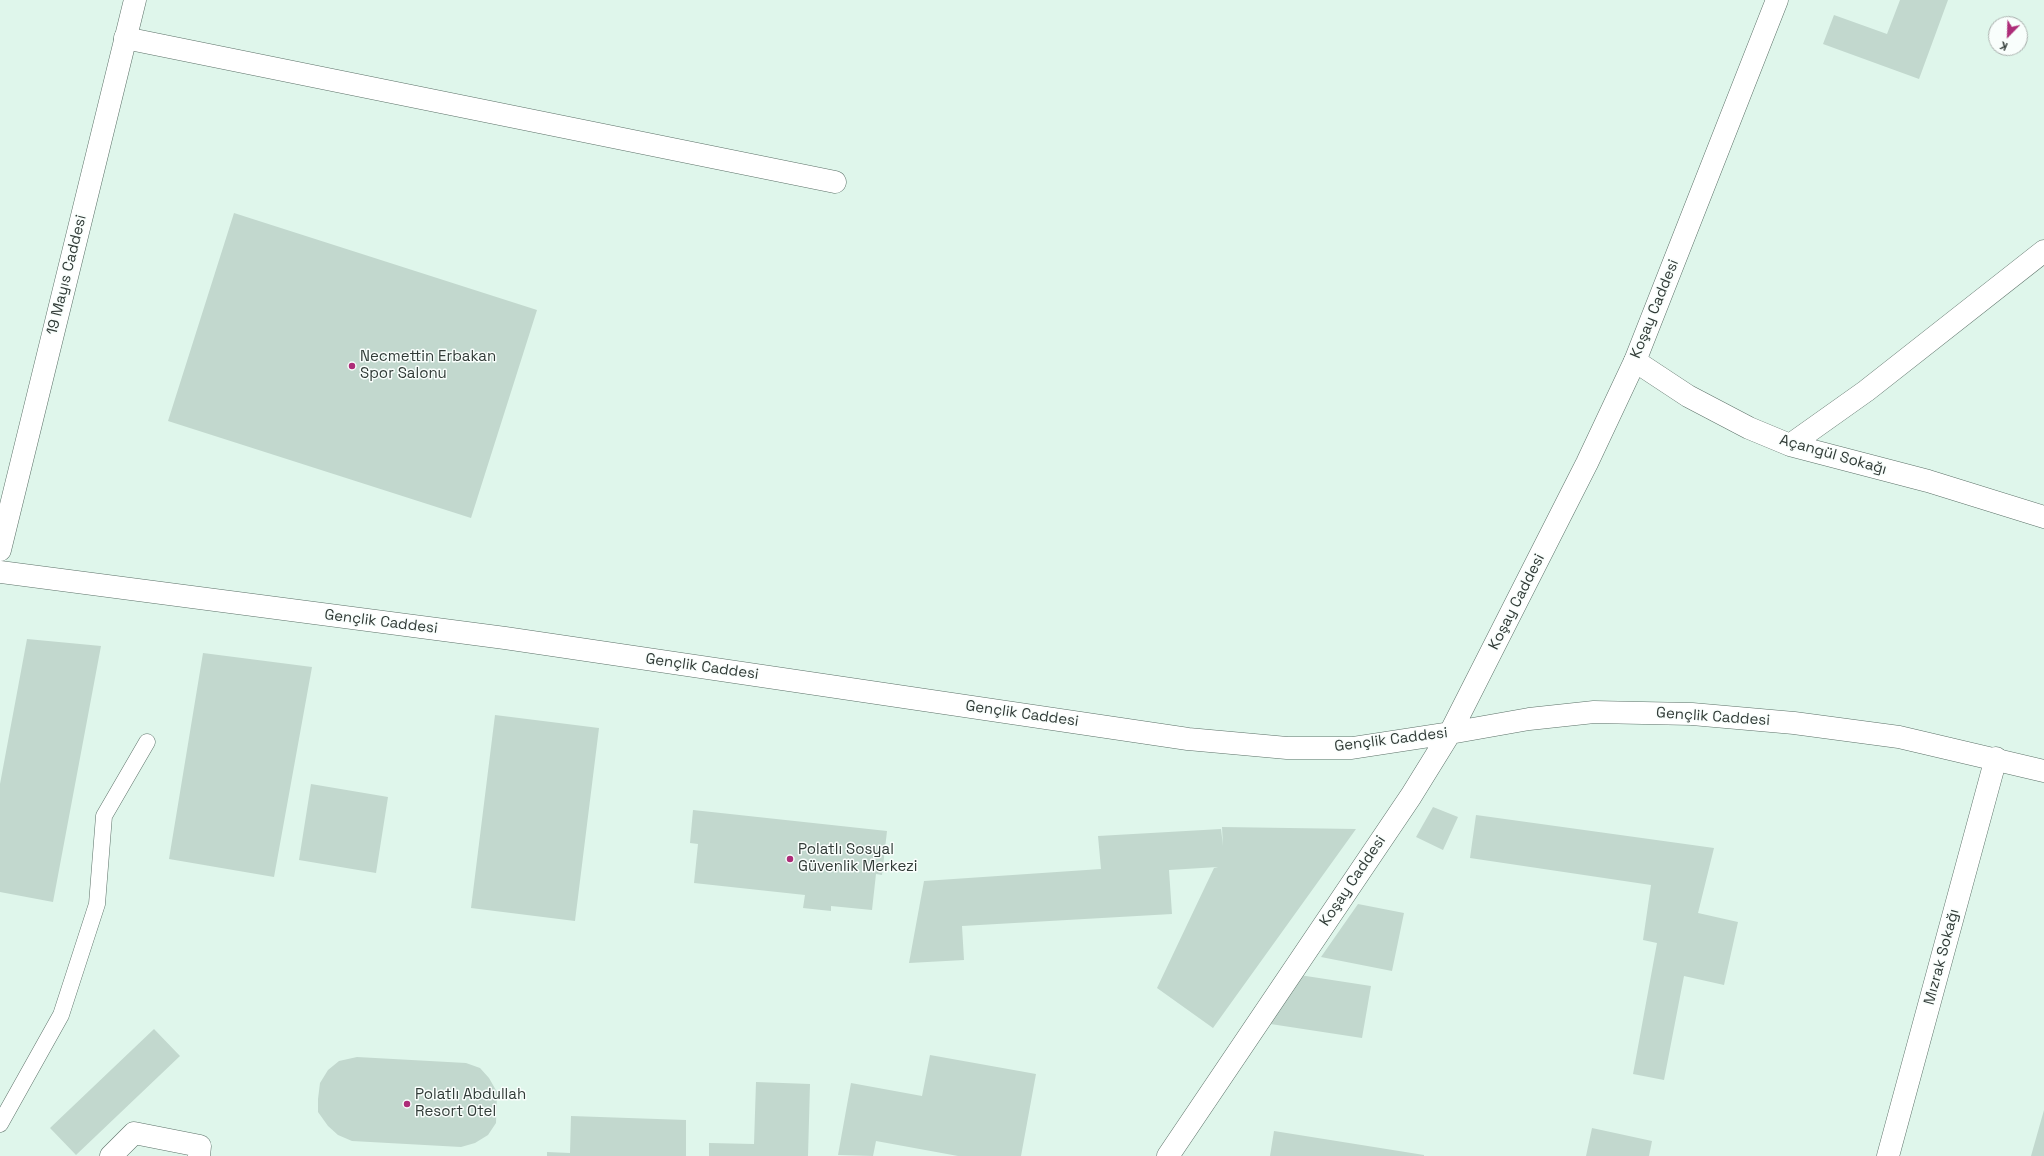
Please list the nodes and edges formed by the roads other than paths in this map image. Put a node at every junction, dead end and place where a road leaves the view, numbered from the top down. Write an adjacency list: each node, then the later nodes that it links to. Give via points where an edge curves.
1 (135, 0): 3 (street, 19 Mayıs Caddesi)
2 (1777, 0): 6 (street, Koşay Caddesi)
3 (126, 38): 4 (street); 9 (street, 19 Mayıs Caddesi)
4 (835, 182)
5 (2044, 251): 7 (street, via 1866,391)
6 (1635, 361): 7 (street, Açangül Sokağı, via 1688,396 1749,428); 11 (street, Koşay Caddesi, via 1587,463)
7 (1790, 445): 8 (street, Açangül Sokağı, via 1928,481)
8 (2044, 517)
9 (0, 550)
10 (0, 572): 11 (street, Gençlik Caddesi, via 505,638 1188,739 1287,748 1352,748)
11 (1450, 733): 13 (street, Gençlik Caddesi, via 1529,718 1594,712 1692,714 1794,723 1892,736); 18 (street, Koşay Caddesi, via 1411,796)
12 (147, 742): 15 (lane, via 104,816 97,904 61,1016)
13 (1996, 758): 14 (street, Gençlik Caddesi); 19 (street, Mızrak Sokağı)
14 (2044, 771)
15 (0, 1124)
16 (111, 1156): 17 (street, via 134,1133 200,1146)
17 (199, 1156)
18 (1168, 1156)
19 (1888, 1156)

